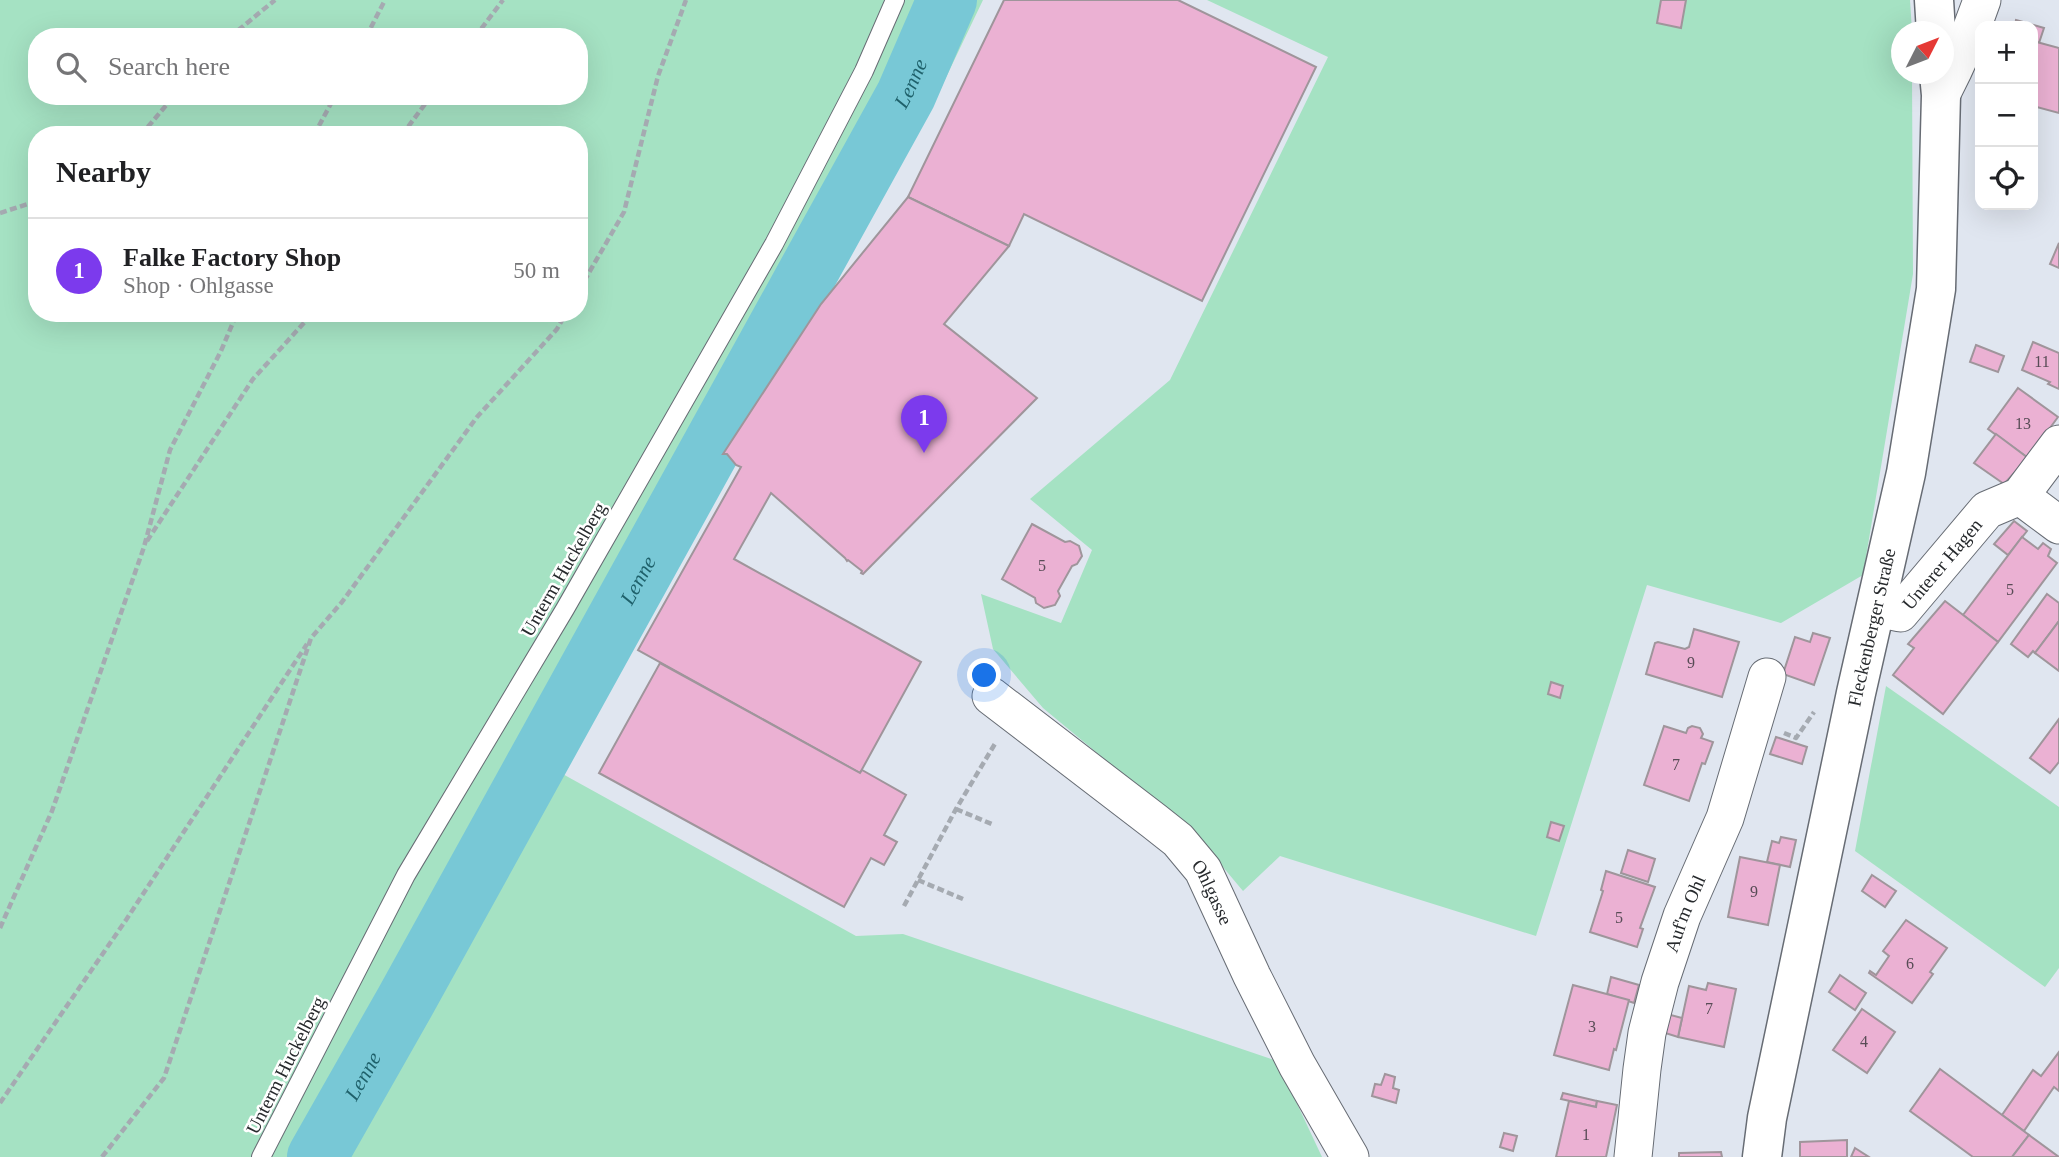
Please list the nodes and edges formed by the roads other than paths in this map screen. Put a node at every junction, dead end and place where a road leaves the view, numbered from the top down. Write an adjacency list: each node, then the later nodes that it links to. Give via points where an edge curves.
1 (895, 0): 13 (lane, Unterm Huckelberg, via 864,71 774,244 565,610 406,876)
2 (1934, 0): 4 (street)
3 (1982, 0): 5 (street, Fleckenberger Straße)
4 (1935, 21)
5 (1954, 62)
6 (1940, 84): 10 (street, Fleckenberger Straße, via 1936,289 1906,473)
7 (2059, 444): 8 (street)
8 (2021, 496): 9 (street); 10 (street, Unterer Hagen, via 1987,510 1900,613)
9 (2059, 525)
10 (1876, 608): 16 (street, Fleckenberger Straße)
11 (1767, 677): 15 (street, Auf'm Ohl, via 1725,818 1682,916 1660,982 1647,1033)
12 (1002, 705): 14 (street, Ohlgasse, via 1178,840 1203,870 1297,1065)
13 (261, 1157)
14 (1350, 1157)
15 (1633, 1157)
16 (1762, 1157)

